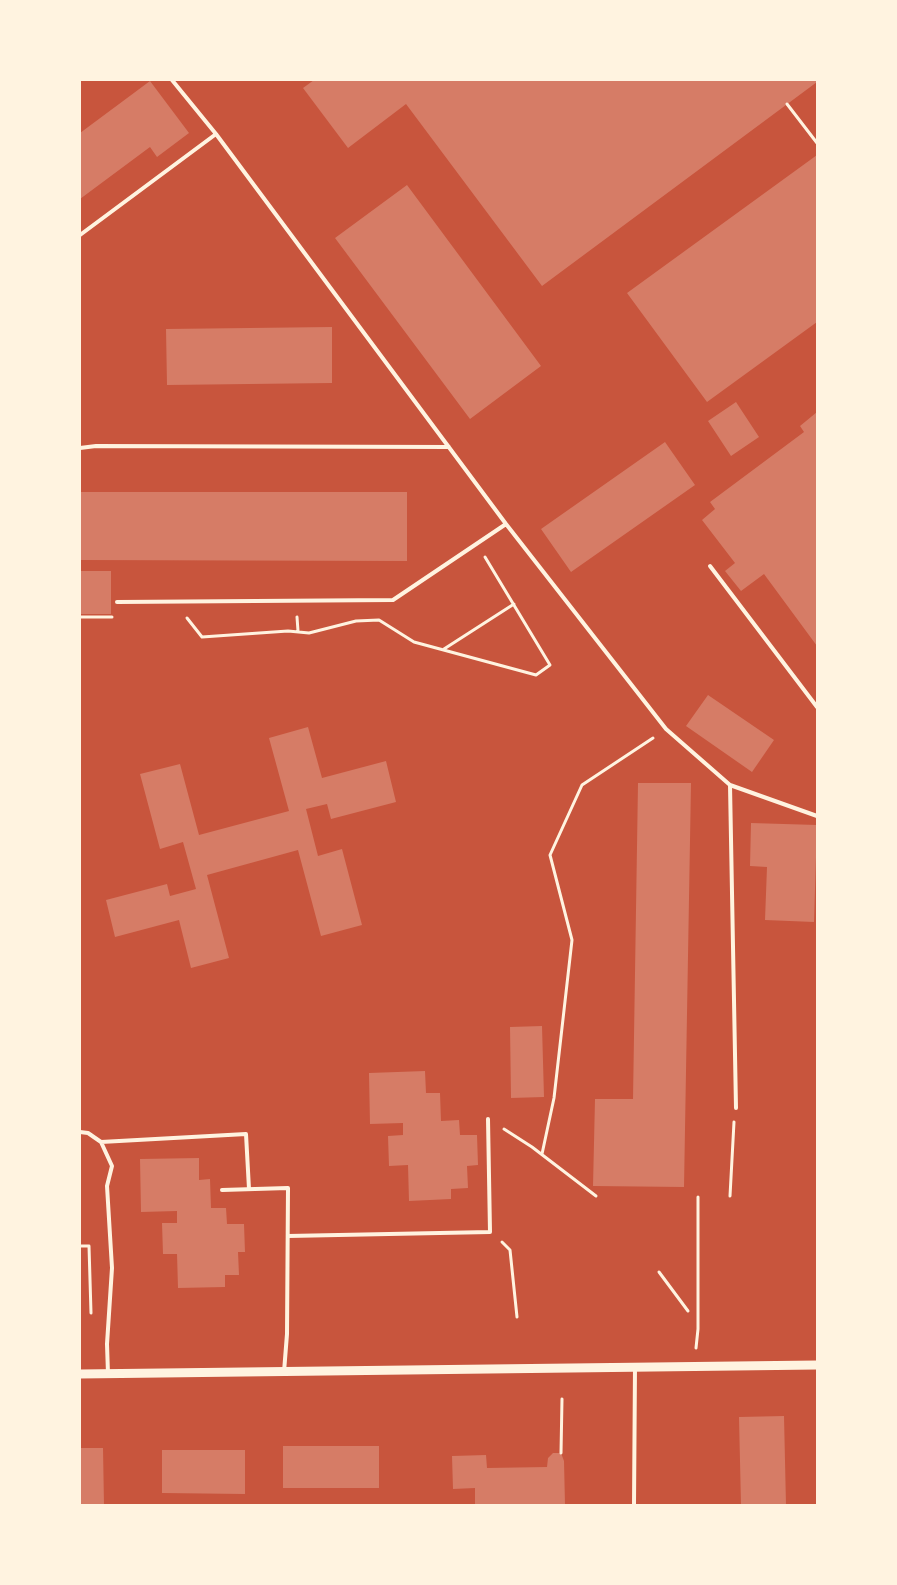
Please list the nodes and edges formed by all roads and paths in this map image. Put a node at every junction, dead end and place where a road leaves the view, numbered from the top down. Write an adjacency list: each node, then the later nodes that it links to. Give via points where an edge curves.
1 (172, 80): 3 (lane)
2 (787, 104): 4 (path)
3 (216, 134): 5 (lane); 6 (lane)
4 (817, 144)
5 (80, 235)
6 (449, 447): 7 (lane); 8 (lane)
7 (80, 448)
8 (506, 524): 9 (lane); 20 (lane)
9 (477, 544): 11 (lane, via 393,600); 12 (path)
10 (710, 566): 19 (lane)
11 (117, 602)
12 (514, 604): 18 (path); 18 (path, via 550,665 536,675)
13 (80, 617): 14 (path)
14 (111, 617)
15 (186, 617): 17 (path, via 202,637)
16 (297, 617): 17 (path)
17 (298, 632): 18 (path, via 309,633 356,621 379,620 414,642)
18 (443, 650)
19 (817, 707)
20 (666, 729): 21 (lane); 28 (path, via 582,785 550,855 572,940 554,1098)
21 (730, 785): 22 (lane); 23 (lane)
22 (817, 816)
23 (736, 1108): 32 (path)
24 (488, 1119): 34 (lane)
25 (500, 1126): 28 (path)
26 (80, 1132): 27 (lane, via 88,1133)
27 (101, 1142): 29 (lane, via 246,1134); 46 (lane, via 112,1166 107,1186 112,1268)
28 (542, 1154): 31 (path)
29 (249, 1189): 30 (lane); 35 (lane, via 288,1188)
30 (222, 1190)
31 (596, 1196)
32 (730, 1196)
33 (698, 1197): 41 (path)
34 (490, 1232): 35 (lane); 39 (path, via 510,1250)
35 (288, 1236): 44 (lane)
36 (80, 1246): 40 (path, via 89,1246)
37 (659, 1272): 38 (path)
38 (688, 1311)
39 (517, 1316)
40 (91, 1320)
41 (696, 1352)
42 (817, 1365): 43 (street)
43 (635, 1367): 44 (street); 49 (lane)
44 (284, 1372): 46 (street)
45 (80, 1374): 46 (street)
46 (108, 1374)
47 (562, 1399): 48 (path)
48 (561, 1453)
49 (634, 1505)

